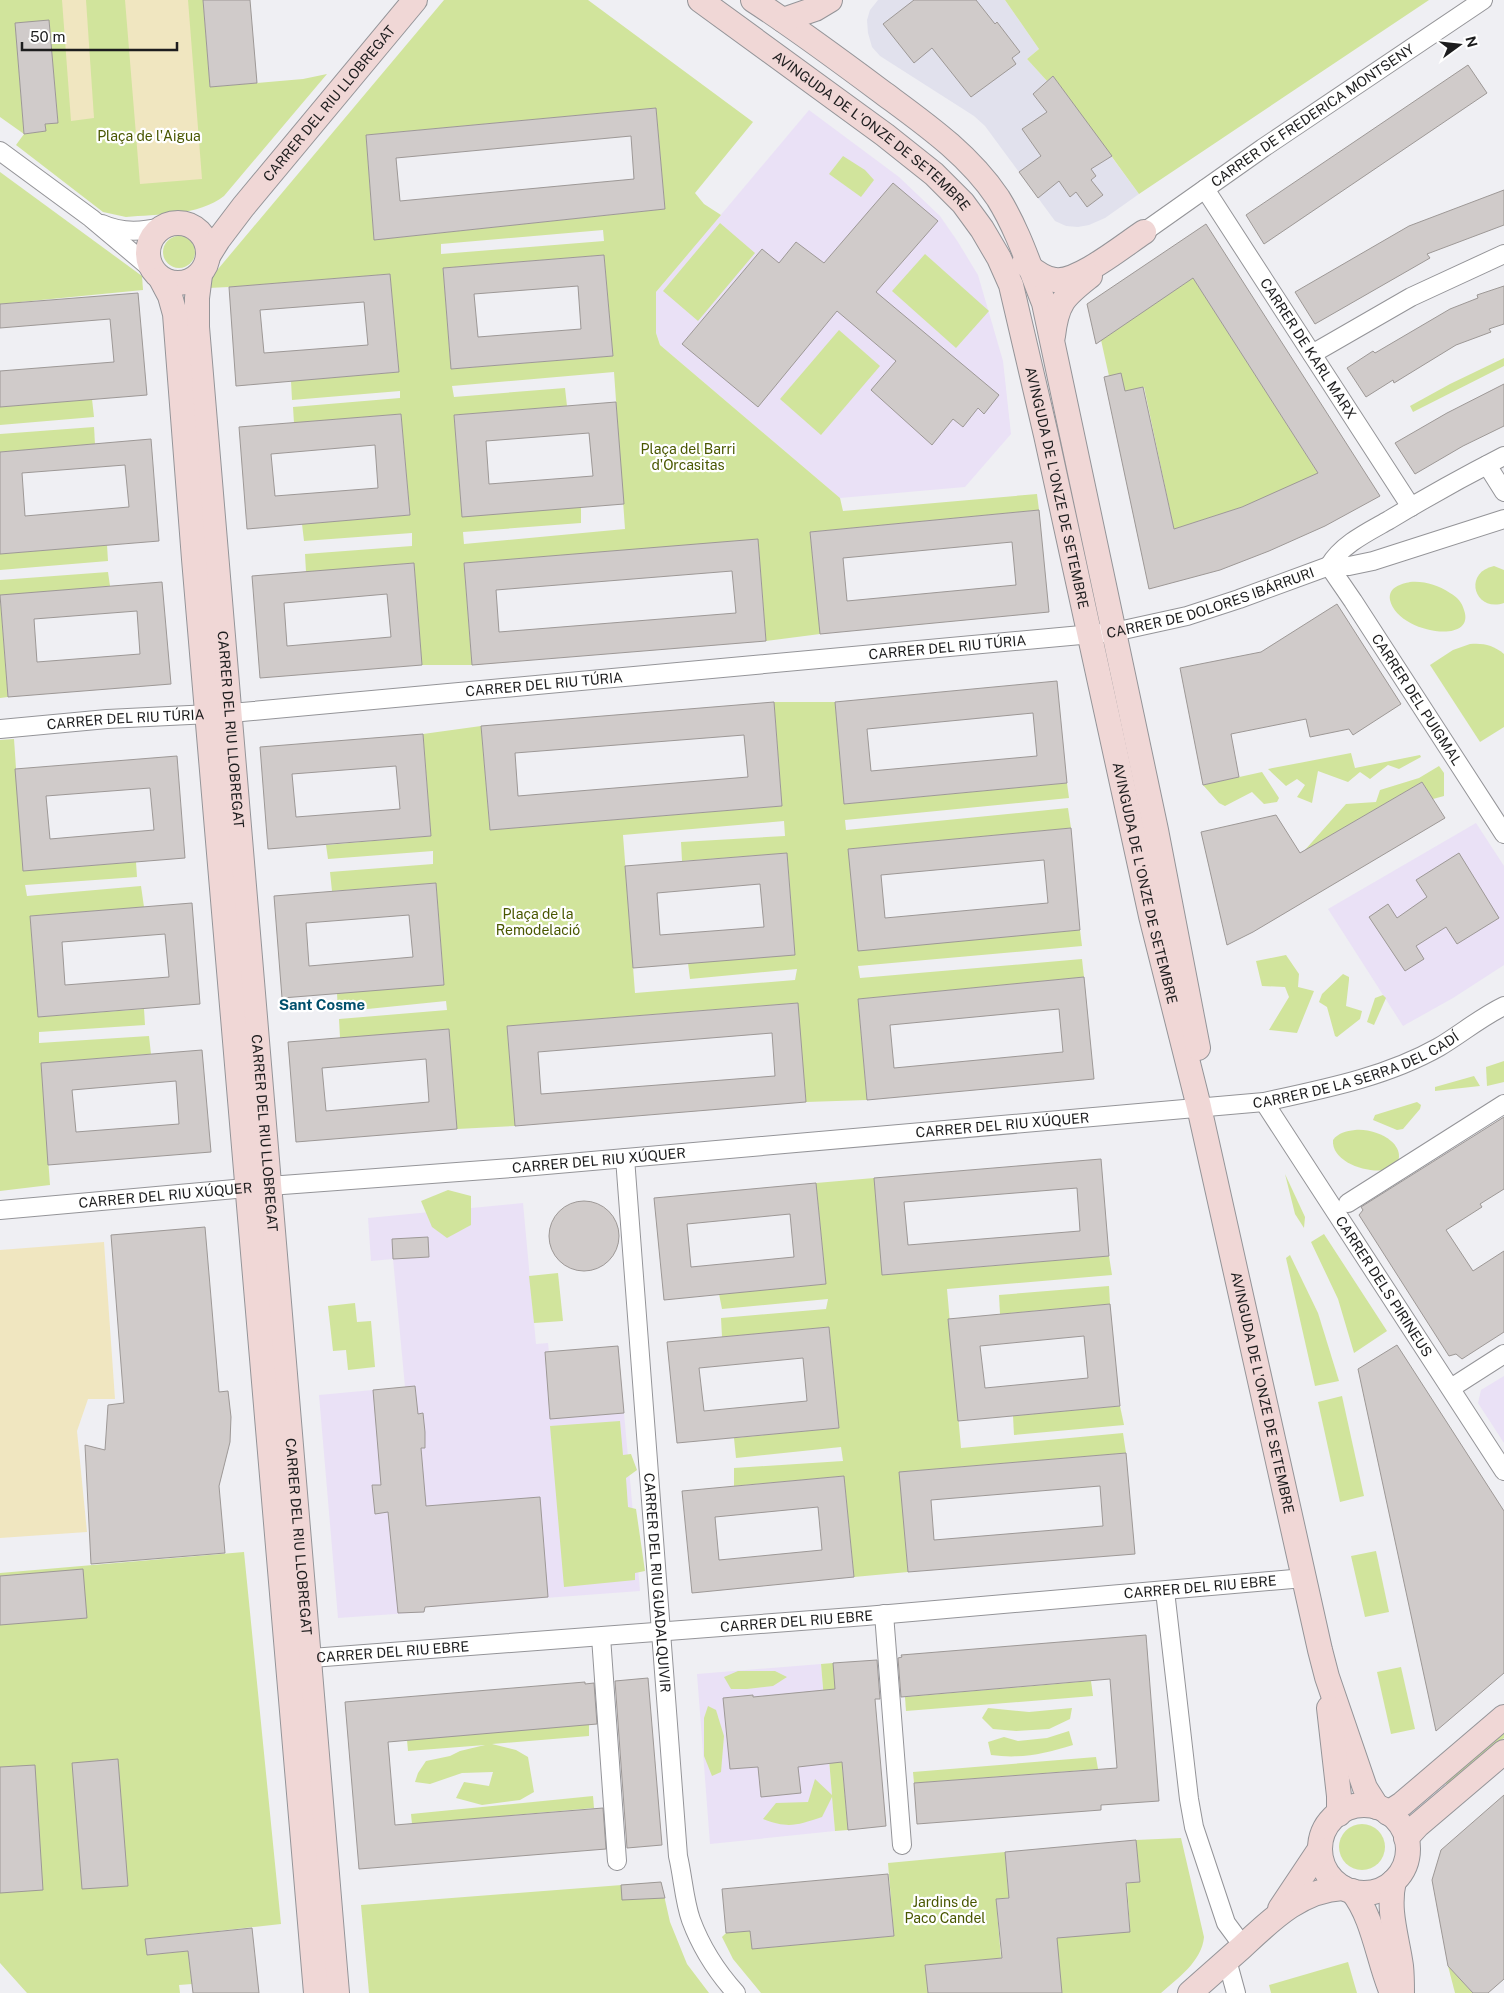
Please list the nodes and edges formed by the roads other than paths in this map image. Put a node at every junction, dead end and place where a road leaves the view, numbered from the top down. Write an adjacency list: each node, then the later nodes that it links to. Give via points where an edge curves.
1 (415, 0): 11 (main road, CARRER DEL RIU LLOBREGAT)
2 (700, 0): 10 (main road, AVINGUDA DE L'ONZE DE SETEMBRE, via 885,135 934,174)
3 (753, 0): 6 (main road, AVINGUDA DE L'ONZE DE SETEMBRE)
4 (830, 0): 6 (main road, via 816,9)
5 (1483, 0): 8 (street, CARRER DE FREDERICA MONTSENY)
6 (783, 20): 9 (main road, AVINGUDA DE L'ONZE DE SETEMBRE, via 935,131 961,153)
7 (0, 151): 12 (street)
8 (1205, 189): 15 (street, CARRER DE FREDERICA MONTSENY); 21 (street, CARRER DE KARL MARX)
9 (998, 199): 15 (main road, via 1042,258 1055,266 1082,262); 18 (main road, AVINGUDA DE L'ONZE DE SETEMBRE)
10 (963, 203): 18 (main road); 29 (main road, AVINGUDA DE L'ONZE DE SETEMBRE, via 999,258 1010,285)
11 (243, 207): 13 (main road, CARRER DEL RIU LLOBREGAT, via 229,216); 17 (main road, CARRER DEL RIU LLOBREGAT)
12 (91, 218): 14 (street, via 112,229 148,231); 19 (street)
13 (189, 224): 14 (main road, via 170,223); 17 (main road, via 204,236 208,246)
14 (161, 227): 19 (main road, via 149,243 147,253)
15 (1144, 232): 18 (main road, via 1101,262 1072,277 1053,280); 20 (main road, via 1065,297 1055,319)
16 (1504, 254): 21 (street, via 1411,297)
17 (204, 265): 19 (main road, via 191,280 181,283); 30 (main road, CARRER DEL RIU LLOBREGAT, via 197,298 198,326)
18 (1030, 268): 20 (main road, AVINGUDA DE L'ONZE DE SETEMBRE, via 1044,303)
19 (158, 275): 30 (main road, CARRER DEL RIU LLOBREGAT, via 170,296 175,314 194,559)
20 (1052, 344): 28 (main road, AVINGUDA DE L'ONZE DE SETEMBRE)
21 (1312, 354): 25 (street, CARRER DE KARL MARX)
22 (1504, 456): 23 (street, CARRER DE DOLORES IBÁRRURI)
23 (1487, 465): 24 (street); 25 (street, CARRER DE DOLORES IBÁRRURI)
24 (1504, 492)
25 (1411, 507): 27 (street, CARRER DE DOLORES IBÁRRURI, via 1358,538)
26 (1504, 519): 27 (street, CARRER DE DOLORES IBÁRRURI, via 1373,561)
27 (1329, 566): 28 (street, CARRER DE DOLORES IBÁRRURI, via 1187,616); 32 (street, CARRER DEL PUIGMAL)
28 (1114, 632): 29 (street, CARRER DE DOLORES IBÁRRURI); 36 (main road, AVINGUDA DE L'ONZE DE SETEMBRE, via 1194,1025 1199,1058)
29 (1089, 636): 30 (street, CARRER DEL RIU TÚRIA); 36 (main road, AVINGUDA DE L'ONZE DE SETEMBRE, via 1155,934)
30 (220, 713): 31 (street, CARRER DEL RIU TÚRIA); 38 (main road, CARRER DEL RIU LLOBREGAT)
31 (0, 729)
32 (1504, 834)
33 (1504, 1006): 34 (street, CARRER DE LA SERRA DEL CADÍ, via 1439,1047 1394,1068 1340,1085)
34 (1264, 1102): 36 (street, CARRER DE LA SERRA DEL CADÍ); 42 (street, CARRER DELS PIRINEUS)
35 (1504, 1104): 39 (street)
36 (1199, 1107): 37 (street, CARRER DEL RIU XÚQUER); 44 (main road, AVINGUDA DE L'ONZE DE SETEMBRE)
37 (625, 1158): 38 (street, CARRER DEL RIU XÚQUER); 47 (street, CARRER DEL RIU GUADALQUIVIR)
38 (258, 1187): 40 (street, CARRER DEL RIU XÚQUER); 49 (main road, CARRER DEL RIU LLOBREGAT)
39 (1348, 1202)
40 (0, 1210)
41 (1504, 1354): 42 (street)
42 (1450, 1388): 43 (street, CARRER DELS PIRINEUS)
43 (1504, 1472)
44 (1304, 1578): 45 (street, CARRER DEL RIU EBRE); 50 (main road, AVINGUDA DE L'ONZE DE SETEMBRE)
45 (1165, 1591): 46 (street, CARRER DEL RIU EBRE); 62 (street, via 1194,1827)
46 (884, 1614): 47 (street, CARRER DEL RIU EBRE); 56 (street)
47 (661, 1632): 48 (street, CARRER DEL RIU EBRE); 65 (street, CARRER DEL RIU GUADALQUIVIR, via 678,1856 691,1920 706,1952)
48 (601, 1637): 49 (street, CARRER DEL RIU EBRE); 58 (street)
49 (298, 1659): 63 (main road, CARRER DEL RIU LLOBREGAT); 64 (main road, CARRER DEL RIU LLOBREGAT)
50 (1327, 1677): 53 (main road, AVINGUDA DE L'ONZE DE SETEMBRE, via 1365,1788); 54 (main road, AVINGUDA DE L'ONZE DE SETEMBRE)
51 (1504, 1717): 53 (main road, via 1419,1790)
52 (1504, 1752): 55 (main road)
53 (1382, 1810): 54 (main road, via 1354,1806); 55 (main road, via 1396,1820)
54 (1339, 1814): 57 (main road, via 1327,1826)
55 (1406, 1838): 59 (main road, via 1407,1859)
56 (902, 1845)
57 (1320, 1849): 60 (main road, via 1327,1872 1334,1881); 61 (main road)
58 (617, 1861)
59 (1394, 1881): 60 (main road, via 1366,1893); 69 (main road, via 1392,1914)
60 (1348, 1889): 61 (main road, via 1325,1889); 68 (main road, via 1366,1913)
61 (1277, 1915): 62 (main road)
62 (1235, 1953): 66 (main road); 67 (street)
63 (316, 1993)
64 (337, 1993)
65 (736, 1993)
66 (1190, 1993)
67 (1236, 1993)
68 (1392, 1993)
69 (1402, 1993)

